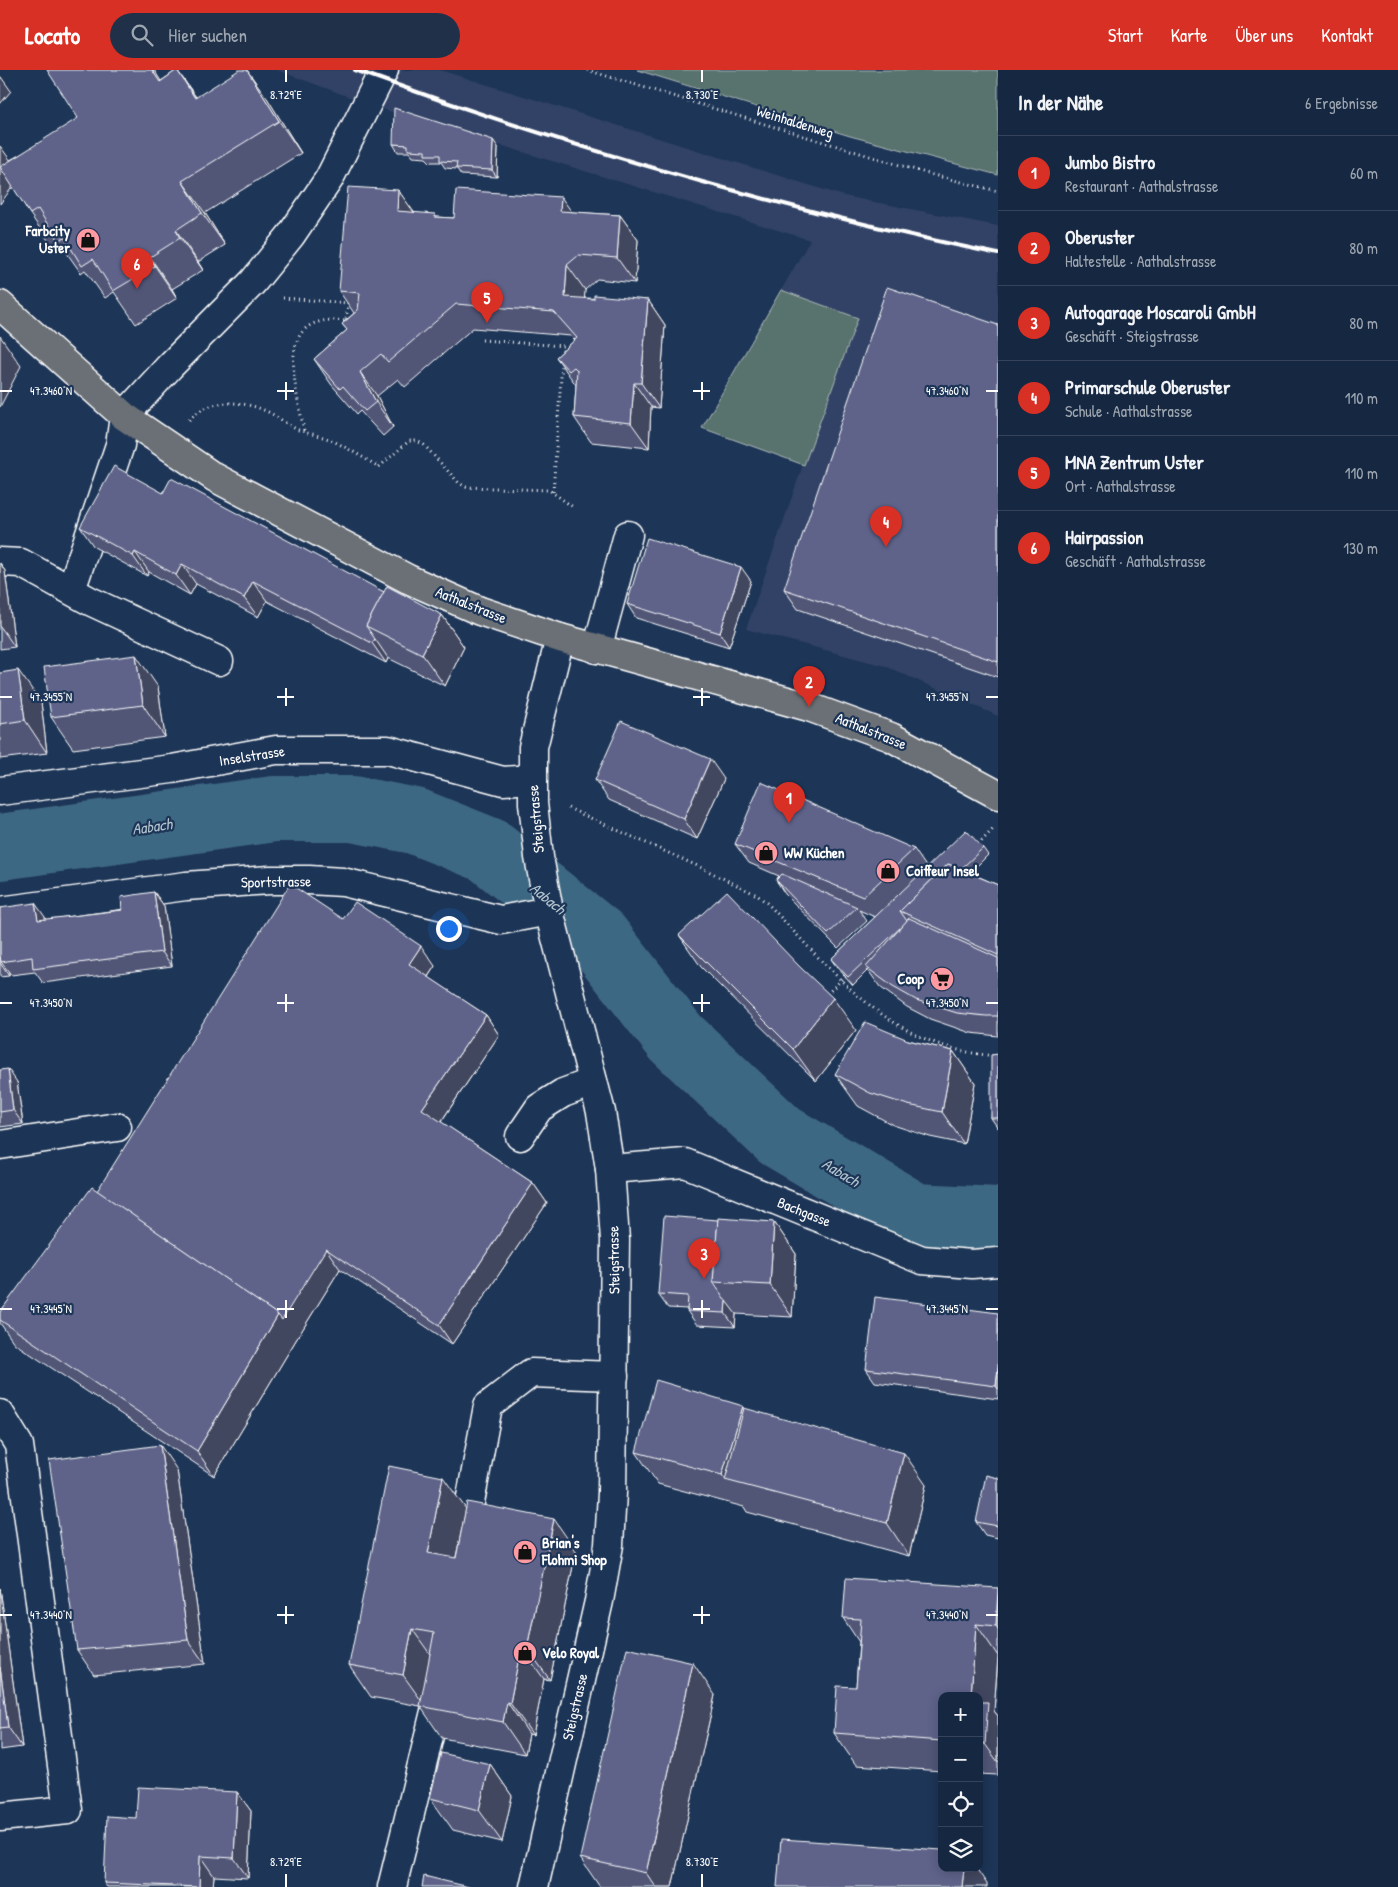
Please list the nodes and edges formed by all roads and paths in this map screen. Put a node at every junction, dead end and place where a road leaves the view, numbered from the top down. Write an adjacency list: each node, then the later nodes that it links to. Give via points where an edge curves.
1 (384, 70): 4 (street, via 329,179 291,235)
2 (587, 70): 3 (path, Weinhaldenweg, via 929,174)
3 (998, 191)
4 (257, 277): 7 (street); 9 (path, via 279,297 348,303 346,321 320,320 301,332 296,342 293,371)
5 (0, 305): 7 (main road, Aathalstrasse)
6 (482, 340): 10 (path, via 564,346)
7 (124, 416): 14 (street, via 120,445); 15 (main road, Aathalstrasse, via 214,476 408,579 480,611)
8 (185, 424): 9 (path, via 195,413 208,407 240,403 268,412)
9 (304, 432): 10 (path, via 333,442 379,467 409,441 418,441 466,487)
10 (553, 492): 11 (path)
11 (573, 506)
12 (628, 535): 16 (street)
13 (0, 562): 14 (street, via 21,564)
14 (71, 590): 17 (street)
15 (560, 638): 16 (main road, Aathalstrasse); 18 (street, Steigstrasse, via 533,747)
16 (597, 649): 20 (main road, Aathalstrasse, via 809,707 891,737)
17 (219, 661)
18 (532, 779): 19 (street, Inselstrasse, via 503,781 388,750 276,750 172,769); 25 (street, Steigstrasse, via 539,857)
19 (0, 791)
20 (998, 795)
21 (560, 805): 27 (path, via 756,895)
22 (995, 828): 23 (path)
23 (978, 846)
24 (0, 911): 25 (street, Sportstrasse, via 186,886 309,880 352,884 501,920)
25 (538, 913): 30 (street, Steigstrasse, via 556,941)
26 (848, 974): 27 (path)
27 (841, 980): 28 (path); 29 (path, via 875,1011 910,1033 948,1048)
28 (822, 999)
29 (998, 1056)
30 (593, 1082): 32 (street, via 563,1093 539,1108); 34 (street, Steigstrasse)
31 (117, 1127): 33 (street)
32 (520, 1136)
33 (0, 1145)
34 (610, 1169): 35 (street, Bachgasse, via 685,1163 922,1260 972,1264); 36 (street, Steigstrasse, via 615,1240)
35 (998, 1262)
36 (614, 1376): 38 (street, via 531,1372 488,1406); 42 (street, Steigstrasse, via 609,1545)
37 (0, 1414): 40 (street, via 19,1445 68,1810)
38 (459, 1563)
39 (445, 1672): 41 (street)
40 (0, 1817)
41 (392, 1887)
42 (534, 1887)

